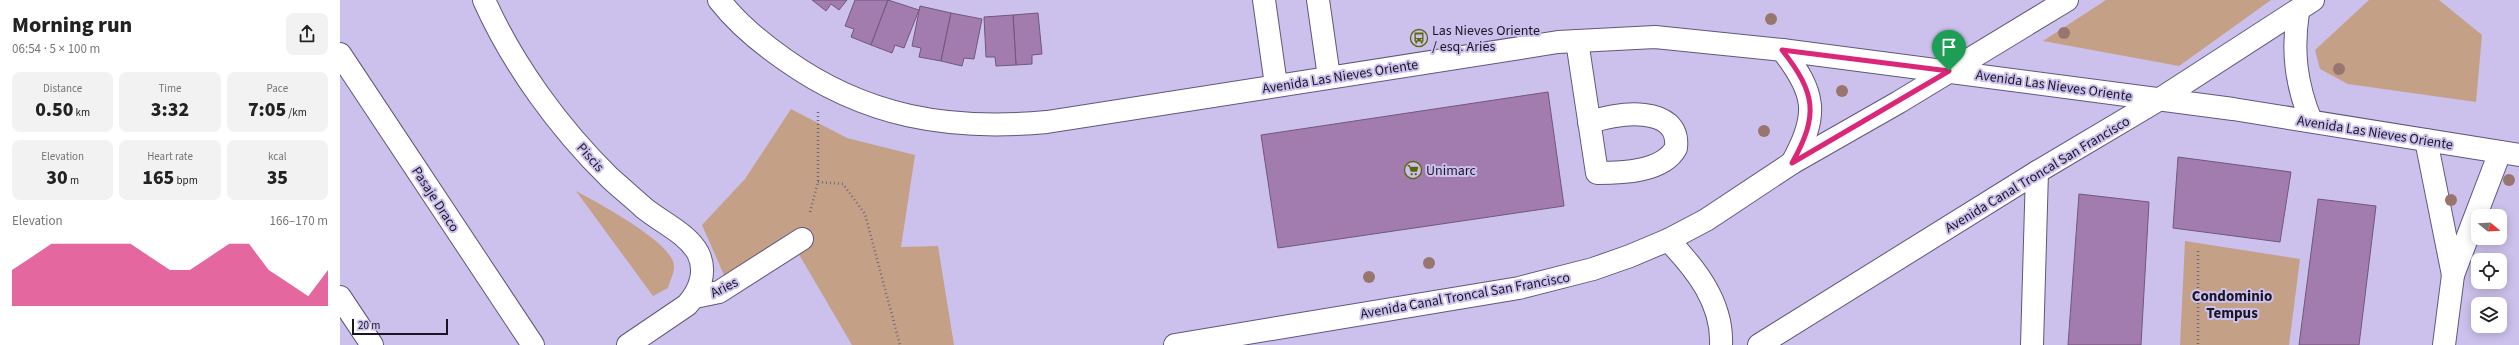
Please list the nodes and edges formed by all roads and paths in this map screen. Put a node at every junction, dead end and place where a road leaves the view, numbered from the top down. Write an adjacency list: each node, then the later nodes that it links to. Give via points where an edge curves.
1 (484, 0): 27 (street, Piscis, via 513,55 573,136 610,178 681,235 698,253 702,276)
2 (719, 0): 12 (street, Avenida Las Nieves Oriente, via 744,27 770,49)
3 (1264, 0): 13 (street)
4 (1318, 0): 11 (street)
5 (2067, 0): 10 (street, Avenida Canal Troncal San Francisco)
6 (2305, 6): 14 (street, Avenida Canal Troncal San Francisco); 15 (street, via 2294,55 2302,100)
7 (1577, 41): 8 (street, Avenida Las Nieves Oriente, via 1655,38); 11 (street, Avenida Las Nieves Oriente); 16 (street)
8 (1782, 50): 10 (street, Avenida Las Nieves Oriente); 19 (street, via 1799,72 1811,112 1806,138)
9 (340, 54): 29 (street, Pasaje Draco)
10 (1949, 71): 14 (street, Avenida Las Nieves Oriente); 19 (street, Avenida Canal Troncal San Francisco)
11 (1329, 77): 13 (street, Avenida Las Nieves Oriente)
12 (818, 82): 13 (street, Avenida Las Nieves Oriente, via 864,103 902,116 937,122 1003,125 1047,122); 21 (path)
13 (1276, 85)
14 (2160, 99): 15 (street, Avenida Las Nieves Oriente); 20 (street, Avenida Canal Troncal San Francisco)
15 (2311, 121): 17 (street, Avenida Las Nieves Oriente)
16 (1590, 123)
17 (2426, 140): 18 (street, Avenida Las Nieves Oriente); 25 (street)
18 (2509, 153): 25 (street)
19 (1792, 163): 23 (street, Avenida Canal Troncal San Francisco, via 1706,220)
20 (2037, 172): 34 (street, Avenida Canal Troncal San Francisco); 35 (street)
21 (818, 182): 22 (path); 31 (path, via 843,184 865,214)
22 (802, 239): 27 (street, Aries, via 723,290)
23 (1668, 240): 32 (street, Avenida Canal Troncal San Francisco, via 1594,269 1527,286); 33 (street, via 1691,265 1714,303 1720,318)
24 (2198, 251): 36 (path)
25 (2453, 275): 37 (street)
26 (340, 297): 28 (street)
27 (695, 297): 30 (street, Aries, via 687,306)
28 (372, 345)
29 (533, 345)
30 (628, 345)
31 (900, 345)
32 (1175, 345)
33 (1721, 345)
34 (1759, 345)
35 (2032, 345)
36 (2198, 345)
37 (2444, 345)

